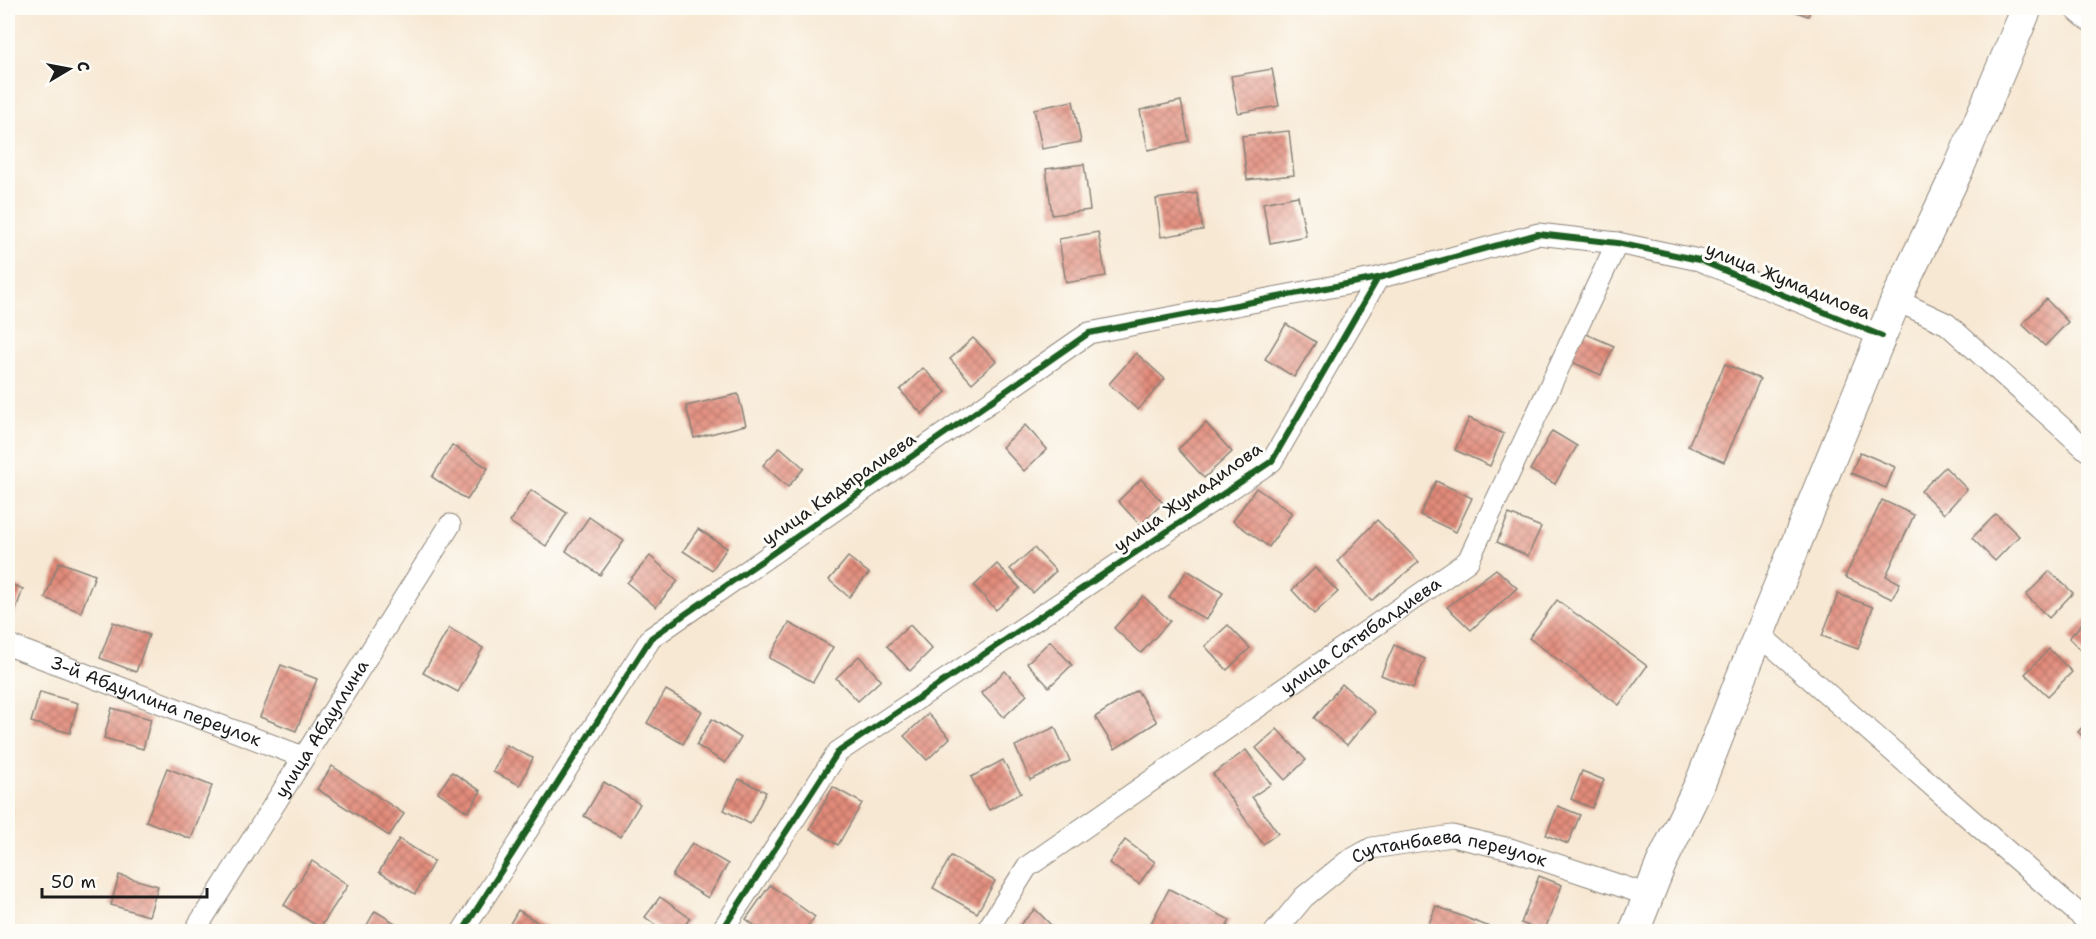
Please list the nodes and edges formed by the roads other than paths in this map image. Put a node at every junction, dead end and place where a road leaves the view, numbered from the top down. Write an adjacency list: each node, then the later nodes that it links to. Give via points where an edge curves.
1 (2027, 8): 6 (main road, via 1958,170)
2 (2074, 8): 3 (street)
3 (2088, 20)
4 (1617, 243): 5 (street, улица Жумадилова, via 1538,234); 7 (street, улица Жумадилова, via 1699,260); 18 (street, улица Сатыбалдиева, via 1468,561 1027,867)
5 (1378, 278): 16 (street, улица Кыдыралиева, via 1089,333 651,638); 17 (street, улица Жумадилова, via 1272,461 838,752)
6 (1896, 300): 7 (main road); 8 (street, via 1947,324)
7 (1882, 336): 10 (main road)
8 (2088, 451)
9 (450, 525): 12 (street, улица Абдуллина)
10 (1759, 634): 13 (main road, via 1701,781); 14 (street)
11 (8, 645): 12 (street, 3-й Абдуллина переулок)
12 (303, 756): 15 (street, улица Абдуллина)
13 (1648, 895): 19 (street, Султанбаева переулок, via 1510,849 1452,836 1371,848 1304,897); 20 (main road)
14 (2088, 922)
15 (194, 932)
16 (462, 932)
17 (721, 932)
18 (986, 932)
19 (1275, 932)
20 (1634, 932)

